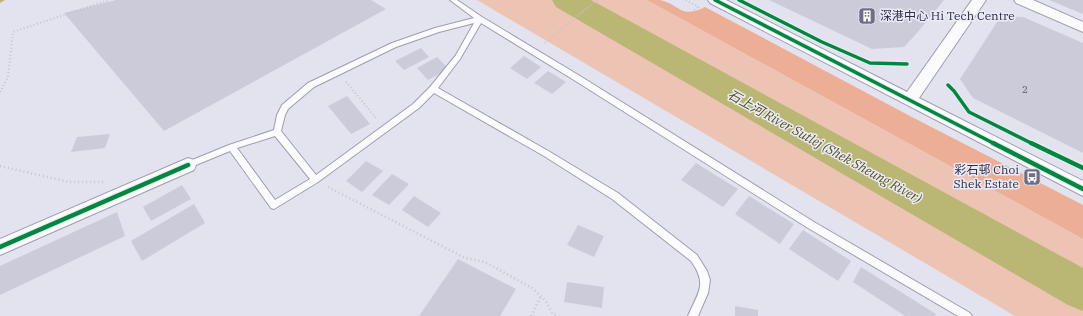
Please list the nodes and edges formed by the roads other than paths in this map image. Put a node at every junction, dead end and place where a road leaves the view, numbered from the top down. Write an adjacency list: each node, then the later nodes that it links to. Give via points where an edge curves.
1 (453, 0): 5 (lane)
2 (715, 0): 8 (street)
3 (979, 0): 8 (street)
4 (1021, 0): 6 (street)
5 (480, 19): 7 (lane, via 458,57); 9 (lane, via 394,45 311,85 285,107); 16 (lane, via 811,225)
6 (1083, 27)
7 (433, 89): 12 (lane, via 416,106); 15 (lane, via 615,196 694,258 703,269 706,279)
8 (909, 100): 13 (street)
9 (277, 132): 10 (lane); 12 (lane)
10 (232, 147): 11 (lane); 12 (lane, via 274,205)
11 (188, 165): 14 (street)
12 (315, 180)
13 (1083, 189)
14 (0, 247)
15 (693, 316)
16 (967, 316)

